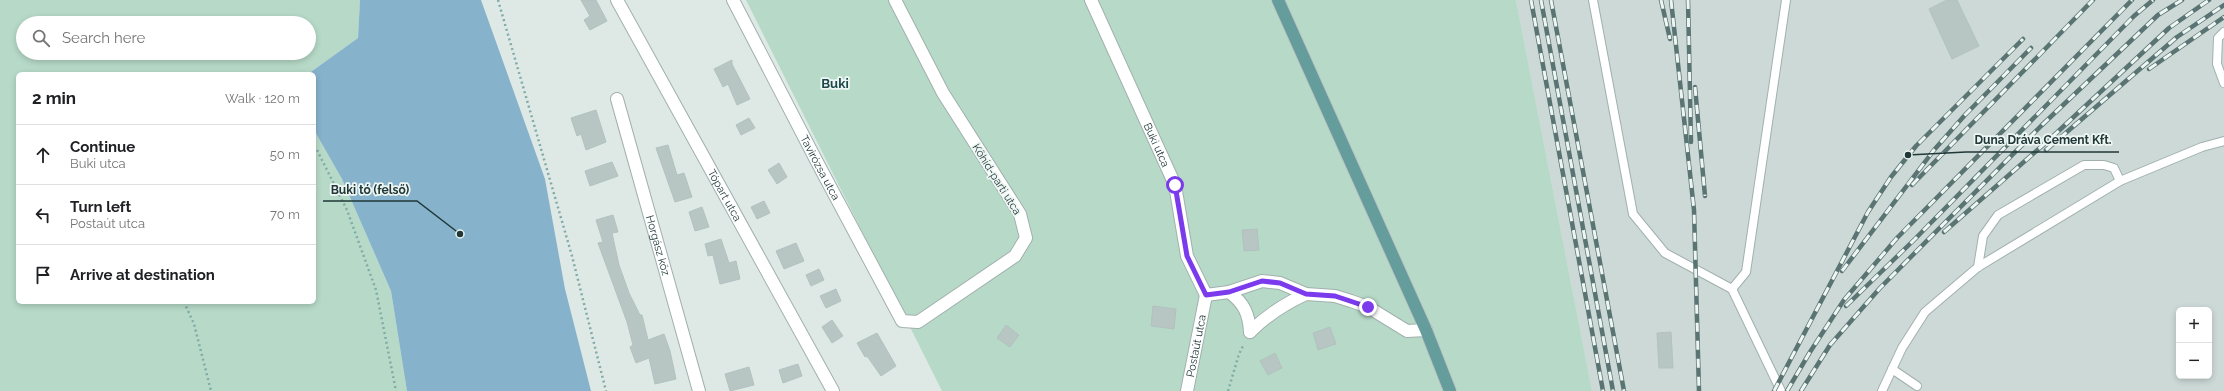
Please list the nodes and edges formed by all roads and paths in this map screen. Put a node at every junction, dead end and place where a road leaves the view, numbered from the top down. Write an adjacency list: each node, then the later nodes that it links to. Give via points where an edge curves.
1 (498, 0): 28 (path, via 570,248)
2 (617, 0): 30 (street, Tópart utca)
3 (733, 0): 21 (street, Tavirózsa utca, via 902,321)
4 (895, 0): 21 (street, Kőhíd-parti utca, via 943,93 1020,214 1026,238 1015,256)
5 (1090, 0): 19 (street, Buki utca, via 1175,185 1187,256)
6 (1278, 0): 22 (main road)
7 (1593, 0): 16 (lane, via 1633,214 1665,253)
8 (1786, 0): 16 (lane, via 1746,272)
9 (2224, 32): 10 (lane, via 2218,38 2217,64)
10 (2224, 83)
11 (617, 99): 29 (street, Horgász köz)
12 (2224, 141): 14 (lane, via 2202,147)
13 (317, 150): 27 (path, via 347,210 376,290)
14 (2120, 181): 15 (lane); 15 (lane, via 2114,168 2104,164 2084,165 1998,215 1983,236)
15 (1978, 267): 24 (lane, via 1925,312)
16 (1732, 289): 34 (lane)
17 (1229, 292): 18 (street, via 1262,281 1280,283); 19 (street); 23 (street, via 1246,308)
18 (1306, 294): 22 (street, via 1351,300 1368,307 1407,331); 23 (street, via 1269,314)
19 (1206, 295): 31 (street, Postaút utca)
20 (185, 304): 26 (path, via 194,324)
21 (918, 322)
22 (1426, 330): 33 (main road)
23 (1250, 332): 32 (path, via 1239,354)
24 (1892, 369): 25 (lane); 35 (lane)
25 (1917, 386)
26 (211, 391)
27 (396, 391)
28 (606, 391)
29 (699, 391)
30 (833, 391)
31 (1187, 391)
32 (1228, 391)
33 (1450, 391)
34 (1781, 391)
35 (1882, 391)

